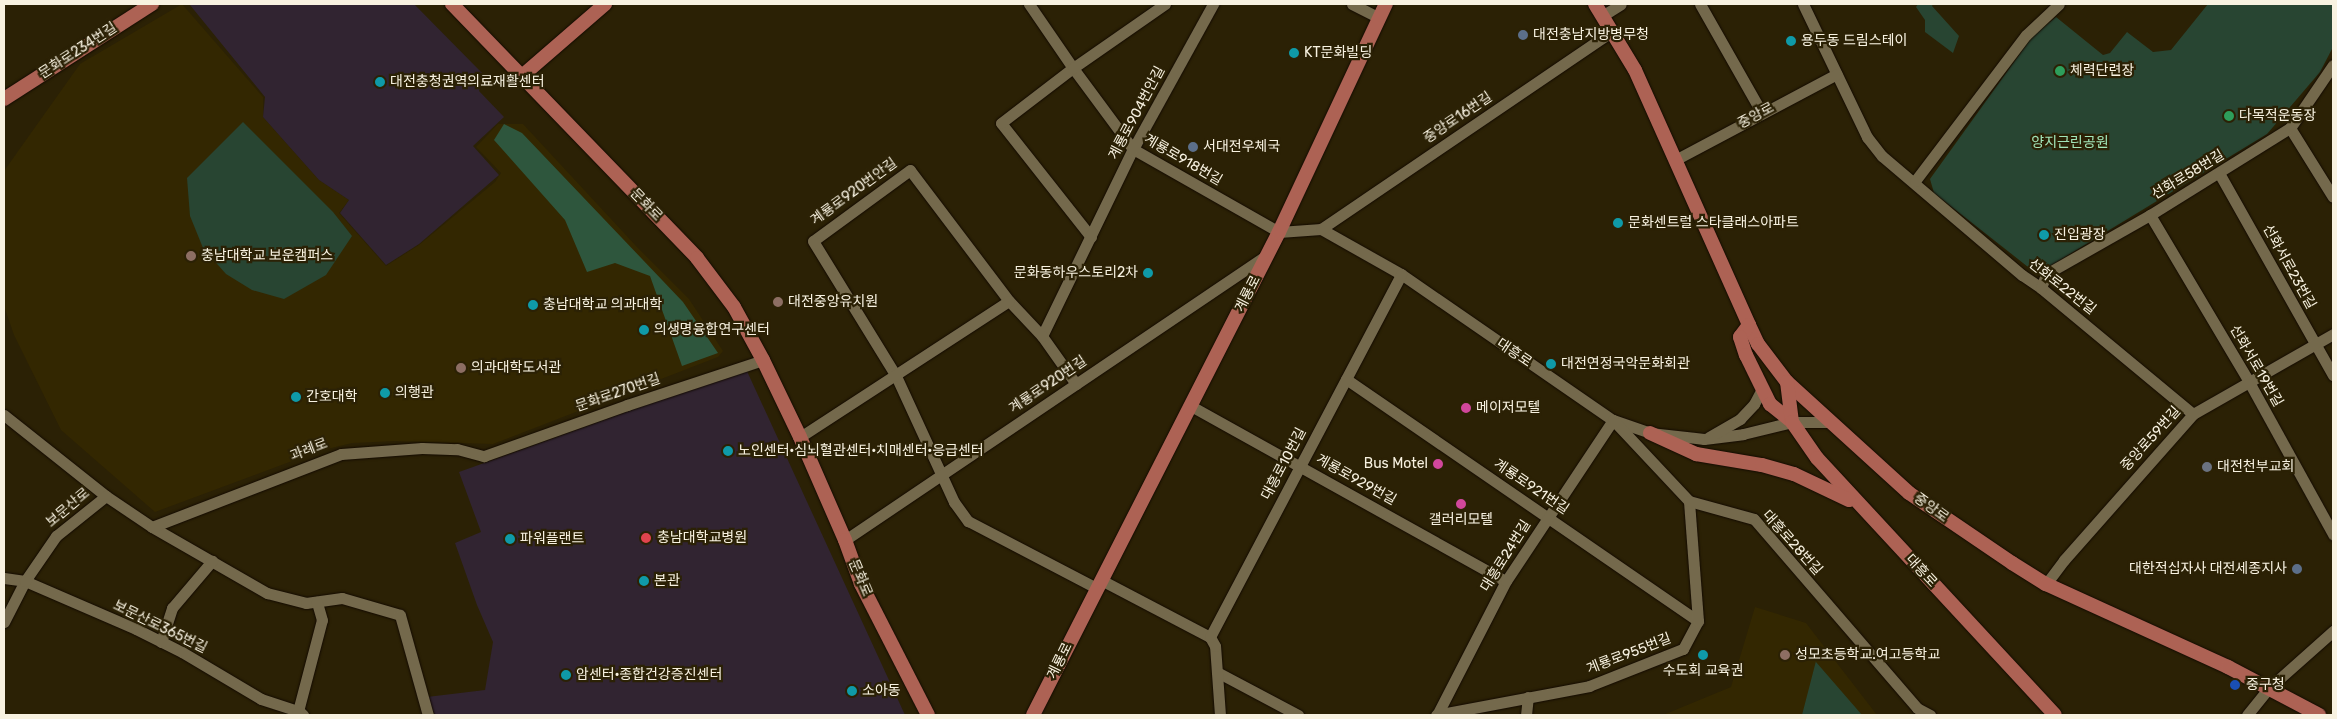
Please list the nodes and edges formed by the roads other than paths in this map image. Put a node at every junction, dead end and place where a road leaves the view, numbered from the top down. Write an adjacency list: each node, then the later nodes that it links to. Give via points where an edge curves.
1 (152, 4): 21 (main road, 문화로234번길)
2 (452, 4): 20 (main road, 문화로)
3 (605, 4): 20 (main road)
4 (1029, 4): 17 (street, 계룡로918번길)
5 (1165, 4): 17 (street)
6 (1213, 4): 24 (street, 계룡로904번안길)
7 (1352, 4): 15 (street)
8 (1386, 4): 15 (main road, 계룡로)
9 (1595, 4): 14 (main road, 중앙로)
10 (1620, 4): 14 (street)
11 (1700, 4): 22 (street)
12 (1803, 4): 19 (street, 선화로22번길)
13 (2059, 4): 27 (street, via 2026,35)
14 (1602, 16): 16 (main road, 중앙로)
15 (1379, 18): 31 (main road, 계룡로)
16 (1612, 31): 25 (main road, 중앙로, via 1635,70); 30 (street, 중앙로16번길)
17 (1073, 68): 24 (street, 계룡로918번길); 32 (street, via 1001,123)
18 (2332, 69): 23 (street, 선화로58번길)
19 (1838, 74): 22 (street, 중앙로); 27 (street, 선화로22번길, via 1867,138 1882,156)
20 (522, 76): 41 (main road, 문화로, via 697,258 734,307)
21 (4, 99)
22 (1762, 113): 25 (street, 중앙로)
23 (2290, 128): 26 (street, 선화로58번길); 28 (street)
24 (1133, 149): 31 (street, 계룡로918번길); 32 (street, 계룡로904번안길)
25 (1675, 160): 37 (main road, 중앙로)
26 (2219, 174): 29 (street, 선화로58번길); 40 (street, 선화서로23번길)
27 (1915, 181): 35 (street, 선화로22번길)
28 (2333, 197)
29 (2150, 215): 35 (street, 선화로58번길, via 2046,274); 46 (street, 선화서로19번길)
30 (1321, 229): 31 (street); 34 (street, 대흥로)
31 (1279, 232): 33 (main road, 계룡로)
32 (1091, 238): 39 (street, 계룡로904번안길)
33 (1267, 255): 47 (street, 계룡로920번길); 49 (main road, 계룡로)
34 (1401, 274): 44 (street, 대흥로10번길); 52 (street, 대흥로)
35 (2041, 288): 50 (street, 선화로22번길)
36 (1009, 301): 39 (street, 계룡로920번안길); 43 (street); 43 (street, 계룡로920번안길, via 910,170 813,241)
37 (1749, 325): 45 (main road, 중앙로, via 1758,344); 48 (main road, via 1740,337)
38 (2333, 334): 40 (street, 중앙로59번길)
39 (1042, 336): 47 (street, 계룡로920번안길)
40 (2316, 346): 42 (street, 선화서로23번길); 46 (street, 중앙로59번길)
41 (763, 360): 56 (main road, 문화로); 58 (street, 문화로270번길)
42 (2333, 374)
43 (896, 376): 56 (street); 60 (street, 계룡로920번안길)
44 (1346, 379): 59 (street, 대흥로10번길); 64 (street, 계룡로921번길)
45 (1788, 382): 53 (main road, 대흥로); 54 (main road, 중앙로)
46 (2249, 382): 50 (street, 중앙로59번길); 66 (street, 선화서로19번길)
47 (1076, 384): 60 (street, 계룡로920번길)
48 (1762, 389): 53 (main road, via 1770,404); 57 (street, via 1740,419)
49 (1191, 406): 59 (street, 계룡로929번길); 72 (main road, 계룡로)
50 (2193, 414): 73 (street, 중앙로59번길)
51 (4, 415): 61 (street)
52 (1613, 420): 55 (street, 대흥로); 62 (street); 64 (street, 대흥로24번길)
53 (1792, 422): 54 (street); 57 (street, 대흥로); 63 (main road, 대흥로, via 1817,458)
54 (1829, 422): 73 (main road, 중앙로, via 1909,493)
55 (1650, 433): 57 (street, 대흥로); 63 (main road, via 1696,454 1794,474)
56 (800, 437): 67 (main road, 문화로)
57 (1704, 439)
58 (484, 456): 65 (street, 과례로, via 457,449 422,448 341,454)
59 (1300, 466): 71 (street, 계룡로929번길); 78 (street, 대흥로10번길)
60 (943, 475): 67 (street, 계룡로920번길); 72 (street, 계룡로920번안길, via 954,502 968,521)
61 (106, 496): 65 (street); 70 (street, 보문산로, via 56,536)
62 (1689, 501): 75 (street); 91 (street, 대흥로28번길, via 1754,519 1911,701)
63 (1860, 507): 92 (main road, 대흥로)
64 (1548, 517): 71 (street, 대흥로24번길); 75 (street, 계룡로921번길)
65 (152, 527): 68 (street)
66 (2333, 534)
67 (845, 540): 85 (main road, 문화로, via 861,584)
68 (212, 561): 74 (street, via 267,593 306,603); 79 (street, via 172,608)
69 (4, 578): 70 (street, 보문산로365번길)
70 (25, 581): 76 (street, 보문산로); 79 (street, 보문산로365번길)
71 (1506, 581): 89 (street, 대흥로24번길)
72 (1099, 584): 78 (street); 86 (main road, 계룡로)
73 (2046, 584): 81 (main road, 중앙로)
74 (317, 602): 83 (street, 보문산로365번길, via 322,620); 84 (street, via 342,598 400,615)
75 (1698, 621): 82 (street, 계룡로955번길, via 1683,649 1589,686)
76 (4, 622)
77 (2333, 631): 81 (street)
78 (1210, 637): 80 (street, via 1215,646)
79 (162, 642): 83 (street, 보문산로365번길, via 260,699)
80 (1217, 672): 87 (street); 88 (street)
81 (2269, 688): 93 (street); 94 (main road, 중앙로)
82 (1528, 697): 89 (street, 계룡로955번길); 90 (street)
83 (299, 714)
84 (428, 715)
85 (928, 715)
86 (1032, 715)
87 (1220, 715)
88 (1298, 715)
89 (1437, 715)
90 (1526, 715)
91 (1930, 715)
92 (2055, 715)
93 (2247, 715)
94 (2319, 715)

